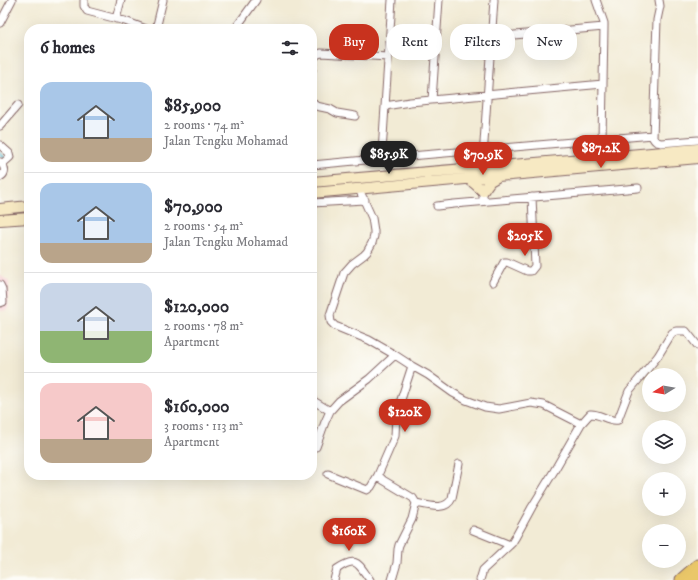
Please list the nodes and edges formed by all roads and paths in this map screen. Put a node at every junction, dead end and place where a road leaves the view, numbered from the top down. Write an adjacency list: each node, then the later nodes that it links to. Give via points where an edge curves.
1 (12, 0): 12 (street)
2 (84, 0): 11 (street, via 87,11)
3 (121, 0): 11 (street)
4 (163, 0): 14 (street)
5 (256, 0): 15 (street)
6 (392, 0): 16 (street)
7 (439, 0): 26 (street)
8 (494, 0): 17 (street)
9 (596, 0): 18 (street)
10 (659, 0): 32 (street)
11 (116, 19): 13 (street)
12 (0, 23)
13 (131, 24)
14 (157, 24)
15 (239, 24)
16 (390, 24)
17 (492, 24)
18 (604, 27): 19 (street); 24 (street)
19 (515, 35)
20 (317, 55): 21 (street)
21 (387, 58)
22 (388, 60): 29 (street)
23 (489, 60): 25 (street)
24 (603, 84): 25 (street); 33 (street)
25 (487, 95): 26 (street); 37 (street)
26 (432, 100): 29 (street)
27 (18, 105): 31 (street)
28 (317, 106): 30 (street)
29 (385, 106): 38 (street, via 382,152)
30 (356, 116)
31 (0, 126)
32 (653, 135): 33 (street); 34 (street, via 654,141 661,143)
33 (602, 140): 37 (street)
34 (698, 140)
35 (0, 145): 40 (street, via 10,157)
36 (698, 149): 42 (main road)
37 (483, 150): 38 (street); 42 (main road); 43 (street); 44 (main road, via 478,158)
38 (387, 158): 41 (street)
39 (698, 158): 46 (main road)
40 (4, 162): 45 (street, via 5,172)
41 (317, 165)
42 (503, 166): 43 (main road)
43 (482, 168): 44 (main road); 47 (street)
44 (459, 170): 49 (main road)
45 (0, 177)
46 (497, 177): 47 (main road); 53 (main road, via 490,181)
47 (482, 178): 48 (main road); 53 (street)
48 (469, 180): 51 (main road); 53 (main road, via 474,182)
49 (317, 182)
50 (638, 188): 54 (street)
51 (359, 189): 52 (main road); 55 (street)
52 (317, 193)
53 (483, 196): 54 (street); 57 (street)
54 (532, 197): 62 (street, via 535,266 531,271 527,271 504,262)
55 (365, 200): 56 (street); 66 (street, via 372,218 372,243 364,255 344,273 330,315 331,322)
56 (317, 203)
57 (437, 206)
58 (24, 207): 59 (main road)
59 (0, 209)
60 (24, 218): 61 (main road)
61 (0, 220)
62 (493, 282)
63 (0, 285): 64 (street)
64 (2, 302)
65 (698, 346): 70 (street, via 686,331 672,333 658,356 629,391 618,420 613,421 590,414)
66 (395, 355): 67 (street); 69 (street, via 343,397)
67 (412, 366): 70 (street, via 452,393 485,408 499,409 531,403 544,405); 74 (street, via 396,415 395,436)
68 (317, 403): 69 (street)
69 (330, 411): 71 (street)
70 (581, 424): 77 (street)
71 (317, 444)
72 (459, 464): 75 (street, via 452,498 448,504 437,507)
73 (328, 474): 74 (street, via 367,490 371,488)
74 (378, 474): 75 (street, via 383,480 413,498)
75 (416, 503): 82 (street, via 412,519 398,549)
76 (474, 530): 77 (street)
77 (510, 545): 83 (street, via 483,570)
78 (698, 560): 84 (street)
79 (698, 566): 85 (highway)
80 (334, 580): 81 (street, via 337,569 356,562)
81 (370, 580)
82 (392, 580)
83 (480, 580)
84 (675, 580)
85 (682, 580)

